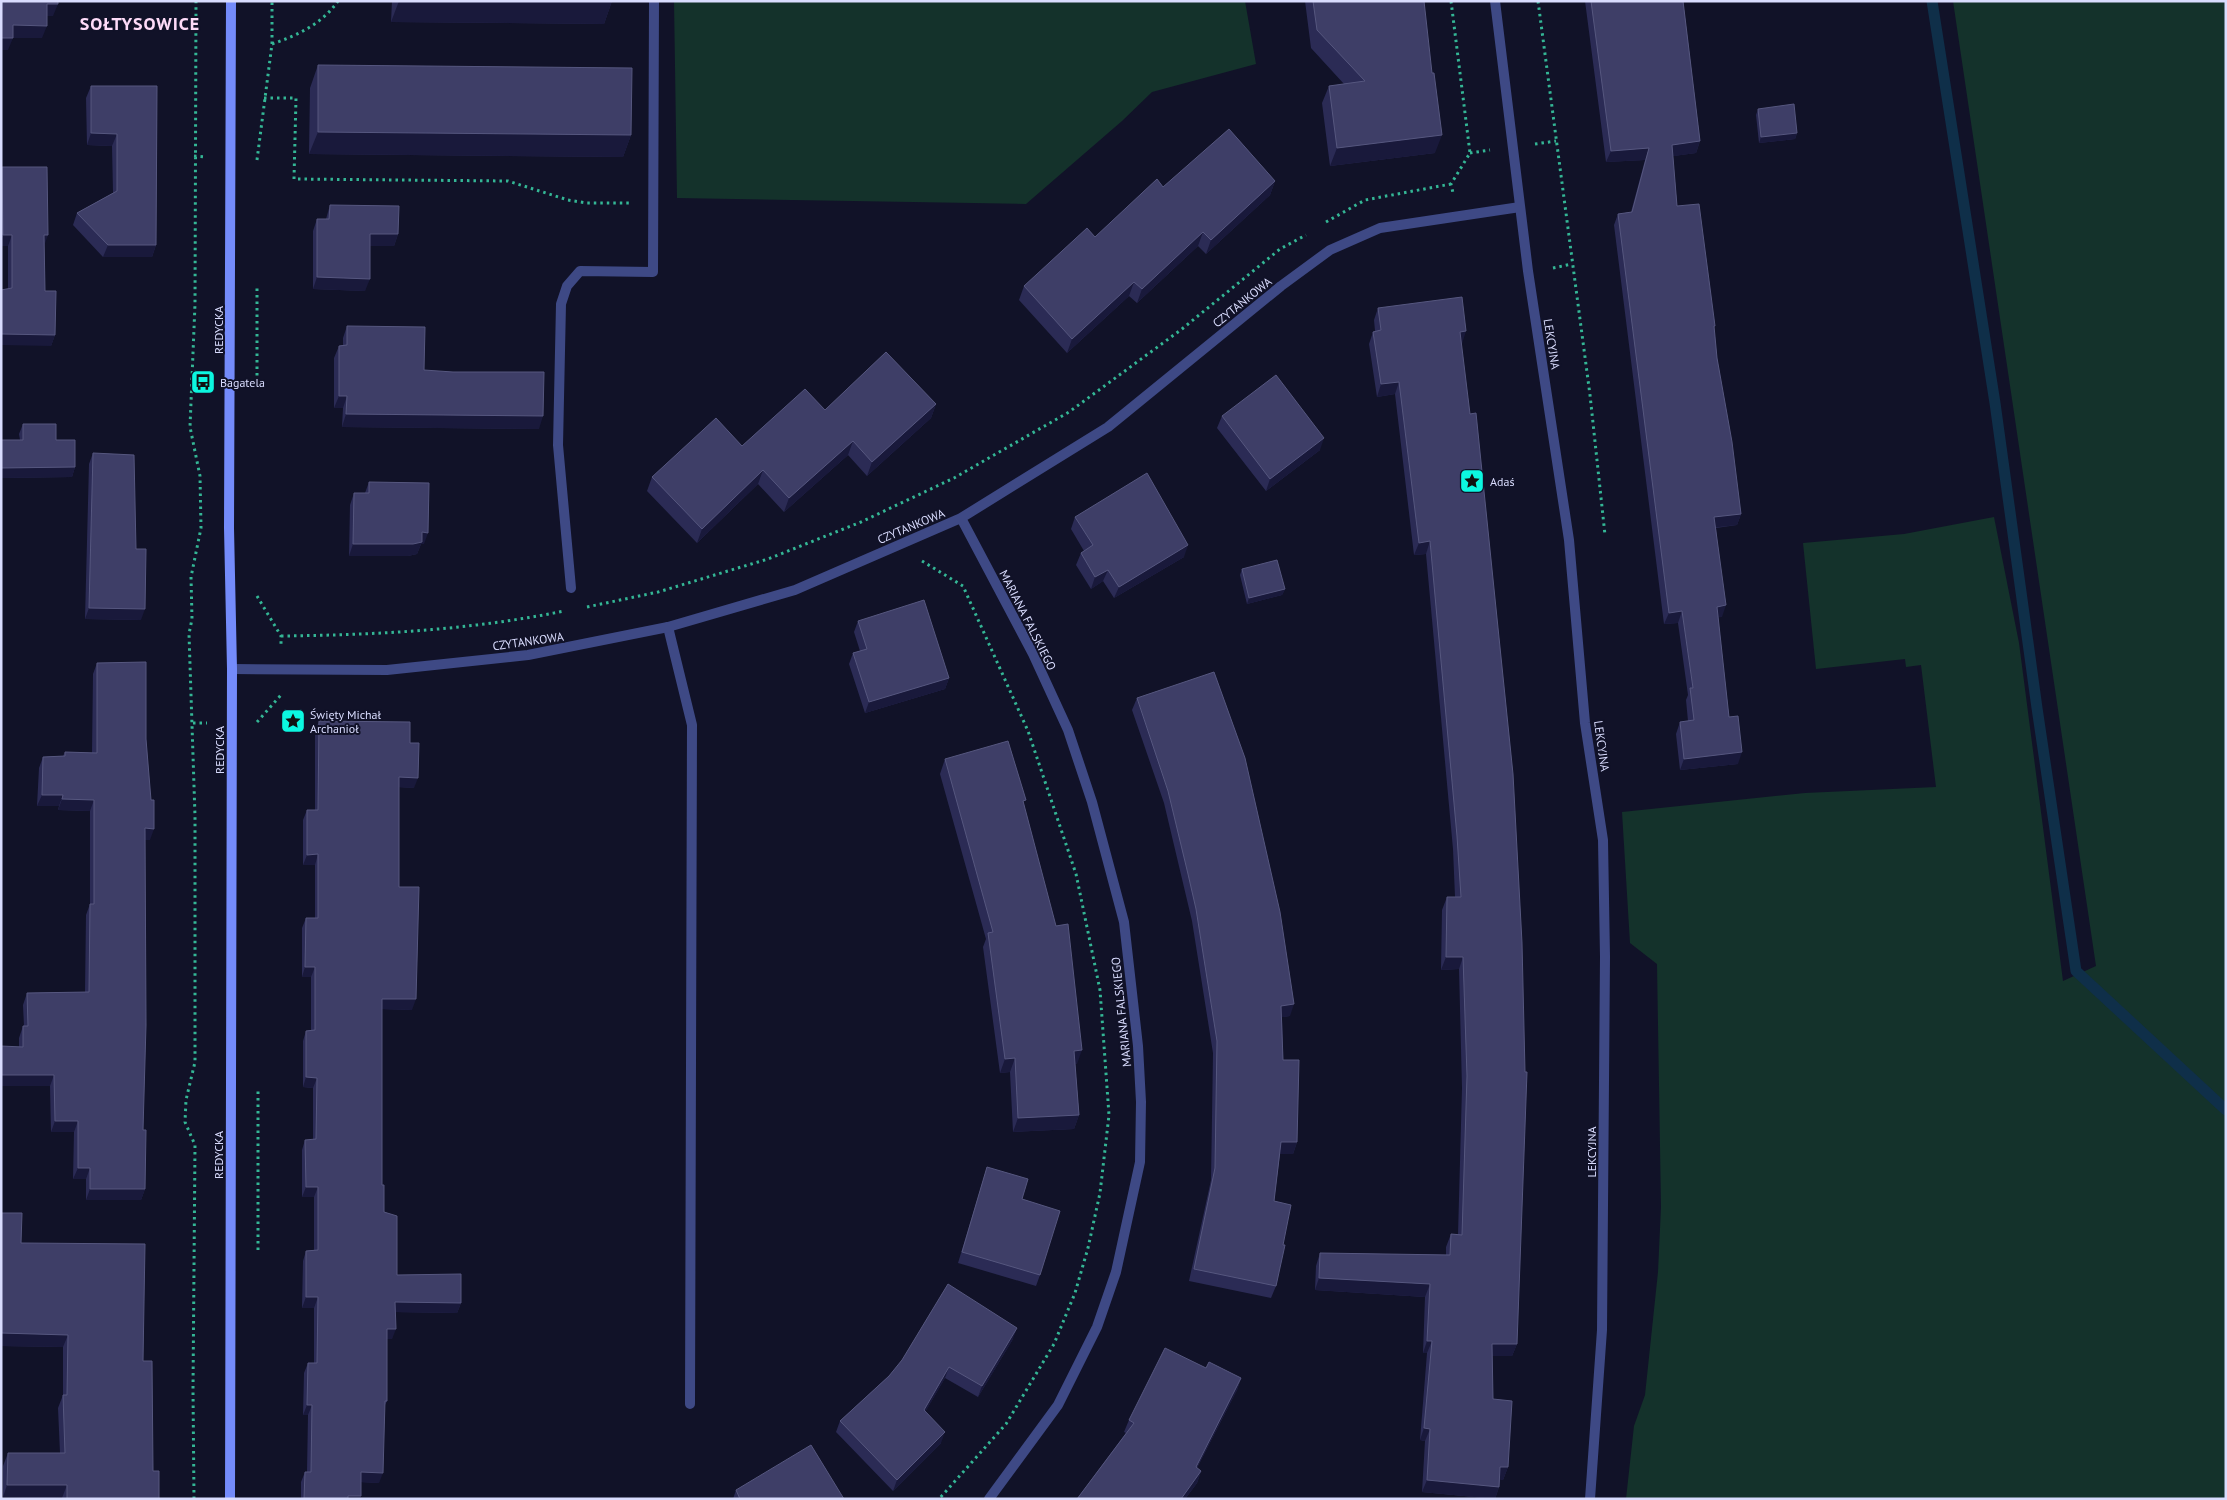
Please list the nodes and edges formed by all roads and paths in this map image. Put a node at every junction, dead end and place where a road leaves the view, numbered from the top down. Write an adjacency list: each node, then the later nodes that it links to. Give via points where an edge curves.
1 (196, 1): 29 (path, via 195,304 190,426 200,476 201,528 191,577 189,634 195,816 195,1062 186,1100 185,1122 195,1145)
2 (231, 1): 25 (street, REDYCKA, via 229,528)
3 (272, 1): 9 (path)
4 (338, 1): 9 (path, via 330,13 300,35)
5 (654, 1): 22 (street, via 653,272 580,271 567,286 561,304 558,444)
6 (1450, 1): 14 (path, via 1470,152 1451,184 1365,200)
7 (1495, 1): 13 (street, LEKCYJNA)
8 (1538, 1): 19 (path)
9 (272, 44): 10 (path)
10 (264, 98): 11 (path); 12 (path, via 296,98 294,179 508,181 568,200)
11 (257, 166)
12 (631, 203)
13 (1520, 207): 18 (street, CZYTANKOWA, via 1380,228 1330,250 1108,428); 33 (street, LEKCYJNA, via 1569,540 1585,723 1603,840 1602,1330)
14 (1323, 224)
15 (1314, 230): 23 (path, via 1280,249 1182,329 1069,412 954,478 861,522 768,559 658,592)
16 (257, 280): 17 (path)
17 (256, 390)
18 (961, 518): 24 (street, CZYTANKOWA, via 795,590); 32 (street, MARIANA FALSKIEGO, via 1033,654 1068,730 1092,802 1124,922 1141,1102 1140,1162 1116,1272 1097,1327 1058,1405)
19 (1605, 535)
20 (963, 586): 31 (path, via 1028,731 1076,874 1100,990 1109,1115 1100,1193 1088,1248 1076,1293 1054,1344 1006,1424)
21 (257, 588): 23 (path, via 257,598 281,636 442,629 513,621)
22 (571, 588): 23 (path)
23 (574, 609)
24 (668, 627): 25 (street, CZYTANKOWA, via 528,655 387,670); 28 (street, via 692,725)
25 (232, 670): 30 (street, REDYCKA)
26 (282, 693): 27 (path, via 257,722)
27 (257, 732)
28 (690, 1404)
29 (194, 1499)
30 (230, 1499)
31 (939, 1499)
32 (989, 1499)
33 (1590, 1499)

